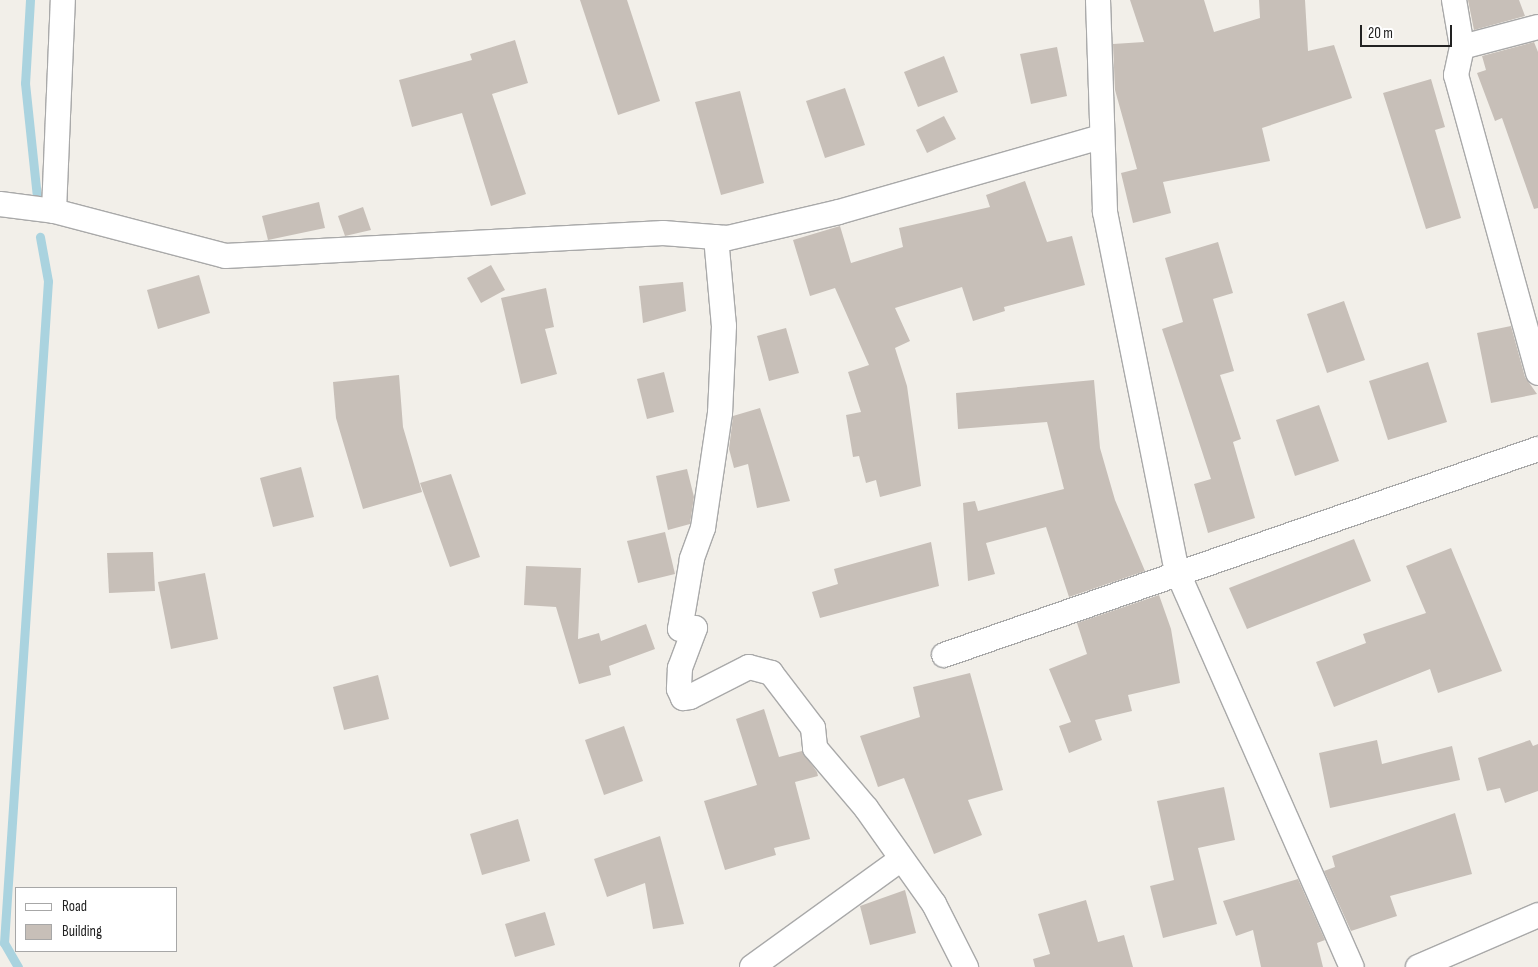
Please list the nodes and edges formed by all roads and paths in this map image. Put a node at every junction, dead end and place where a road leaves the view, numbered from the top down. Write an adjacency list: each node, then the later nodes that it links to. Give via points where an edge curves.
1 (63, 0): 8 (street)
2 (1098, 0): 6 (street)
3 (1454, 0): 5 (street)
4 (1538, 27): 5 (street)
5 (1462, 47): 10 (street, via 1456,75)
6 (1101, 136): 9 (street, via 839,212); 12 (street, via 1105,212)
7 (0, 204): 8 (street)
8 (54, 211): 9 (street, via 225,256 662,234)
9 (716, 237): 14 (street, via 724,326 720,413 703,528 692,559 680,629 695,628 680,668 679,689 683,698 690,696 749,667 771,673 813,728 815,748)
10 (1538, 373)
11 (1538, 449): 12 (street)
12 (1177, 571): 13 (street); 18 (street)
13 (944, 655)
14 (901, 859): 16 (street); 17 (street, via 934,904)
15 (1538, 915): 19 (street)
16 (752, 967)
17 (966, 967)
18 (1352, 967)
19 (1418, 967)

